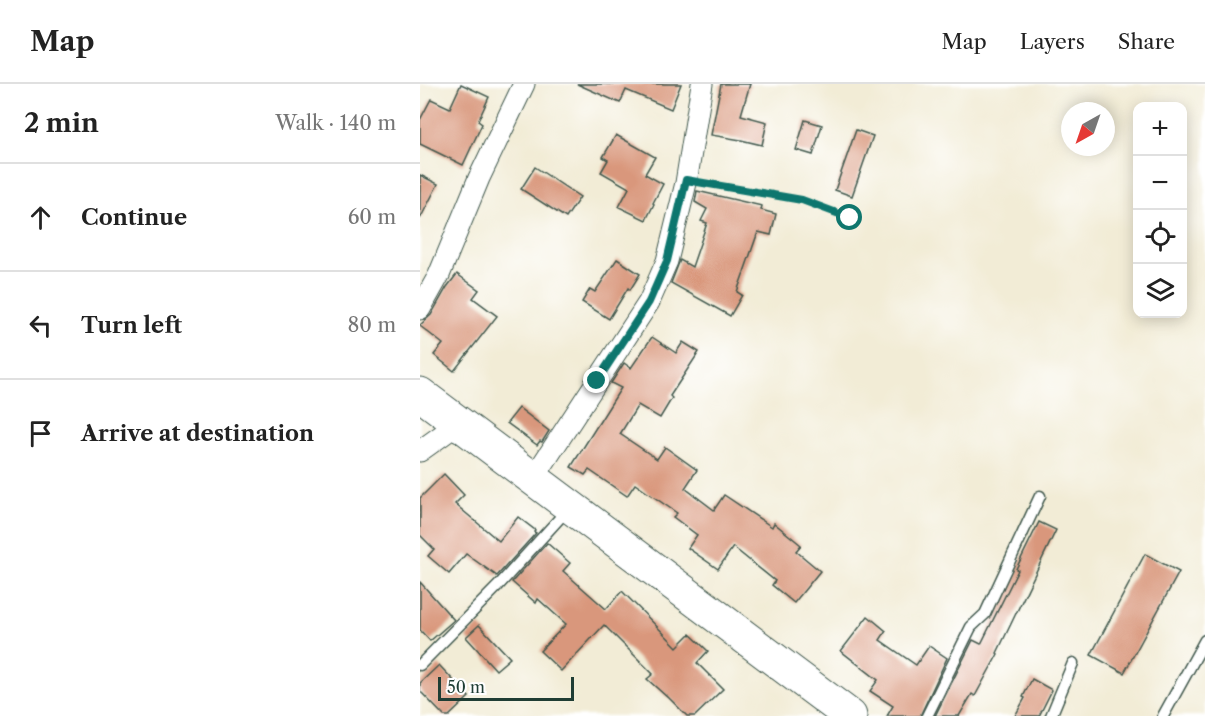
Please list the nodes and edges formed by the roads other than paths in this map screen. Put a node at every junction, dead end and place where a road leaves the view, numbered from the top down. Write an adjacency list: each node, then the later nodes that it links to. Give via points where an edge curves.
1 (524, 84): 3 (street)
2 (702, 84): 7 (street, via 667,261 649,302)
3 (420, 309)
4 (420, 394): 5 (highway)
5 (459, 423): 6 (street); 7 (highway)
6 (420, 451)
7 (533, 479): 9 (highway)
8 (1040, 496): 14 (lane, via 985,614 971,627)
9 (570, 506): 12 (lane); 13 (highway)
10 (1205, 640): 16 (lane)
11 (1073, 663): 15 (lane)
12 (420, 666)
13 (850, 716)
14 (927, 716)
15 (1051, 716)
16 (1163, 716)

